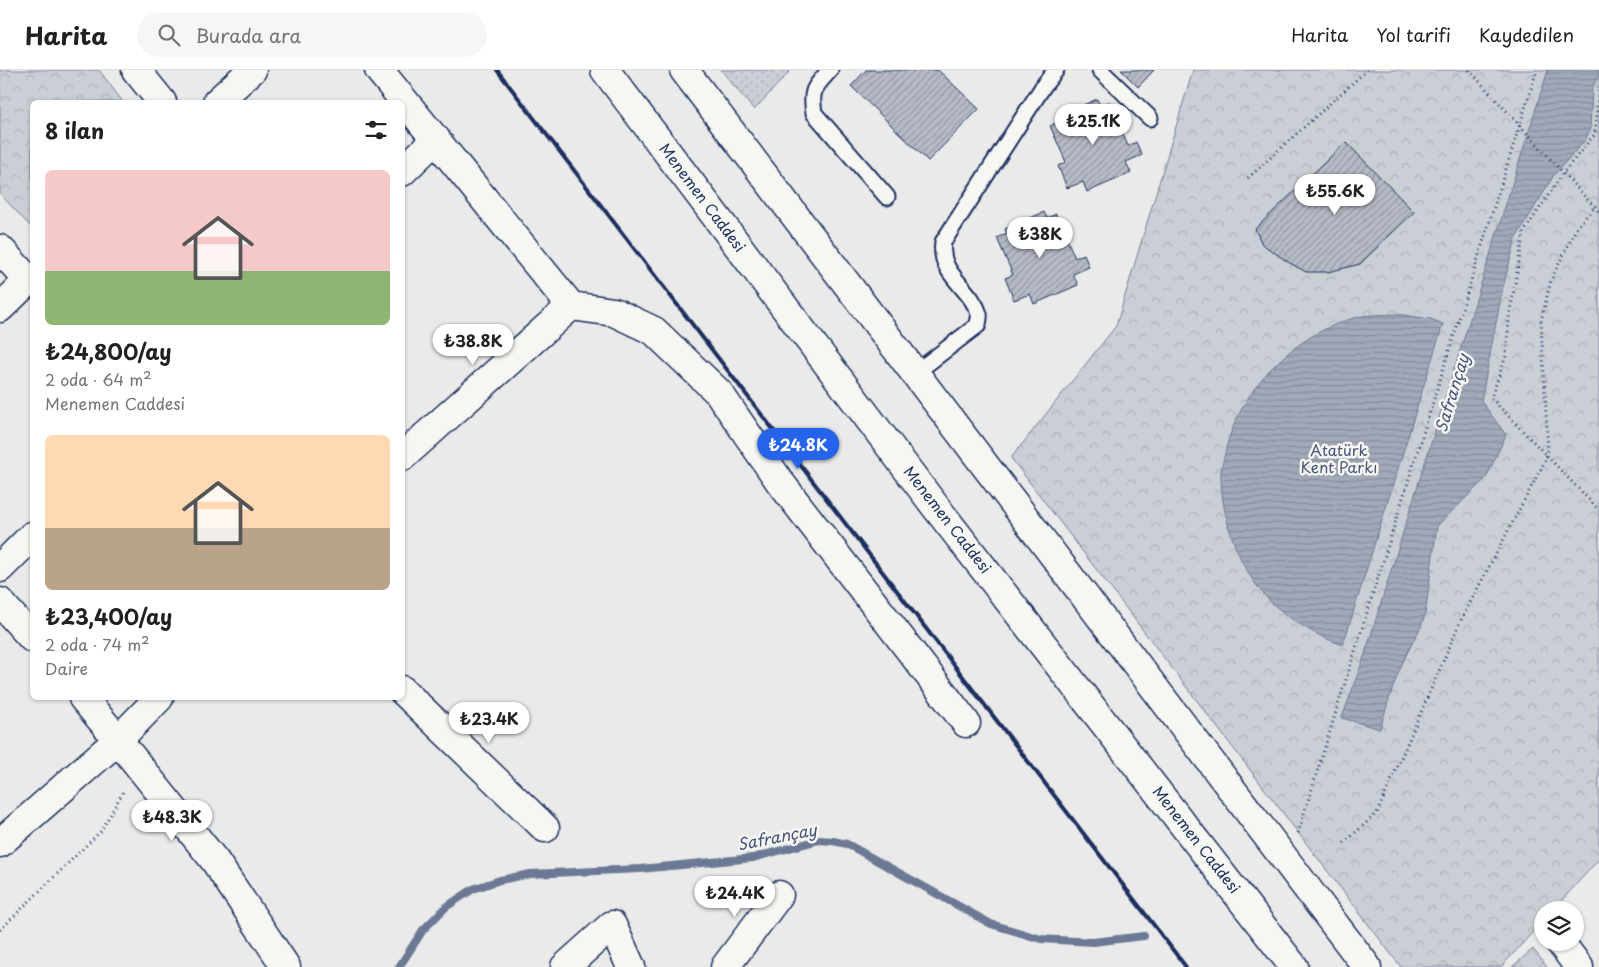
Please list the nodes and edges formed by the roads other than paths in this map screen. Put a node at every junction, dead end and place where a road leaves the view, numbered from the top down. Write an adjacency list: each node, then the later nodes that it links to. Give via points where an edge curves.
1 (136, 70): 9 (main road)
2 (252, 70): 10 (main road)
3 (379, 70): 11 (main road)
4 (605, 70): 41 (main road, Menemen Caddesi, via 935,506)
5 (684, 70): 22 (main road)
6 (830, 70): 16 (lane, via 812,97 814,113)
7 (1056, 70): 22 (lane, via 944,242 942,252 948,270 972,301 979,314 978,325)
8 (1100, 70): 13 (lane)
9 (160, 100)
10 (219, 100)
11 (404, 100)
12 (405, 101): 14 (main road)
13 (1150, 118)
14 (436, 139): 15 (main road); 20 (main road)
15 (405, 169)
16 (887, 197)
17 (0, 249): 18 (main road)
18 (30, 278)
19 (30, 280): 21 (main road)
20 (571, 306): 23 (main road); 31 (main road, via 614,312 654,331 719,393 780,482)
21 (0, 308)
22 (915, 373): 42 (main road)
23 (405, 454)
24 (30, 538): 25 (main road)
25 (0, 568)
26 (0, 602): 27 (main road)
27 (30, 636)
28 (405, 693): 33 (main road)
29 (85, 700): 32 (main road)
30 (157, 700): 32 (main road)
31 (966, 723)
32 (118, 740): 34 (main road); 37 (main road, via 215,861)
33 (545, 828)
34 (0, 843)
35 (779, 895): 40 (main road)
36 (1567, 951): 43 (main road)
37 (286, 967)
38 (565, 967): 39 (main road, via 612,924)
39 (631, 967)
40 (725, 967)
41 (1294, 967)
42 (1367, 967)
43 (1579, 967)

